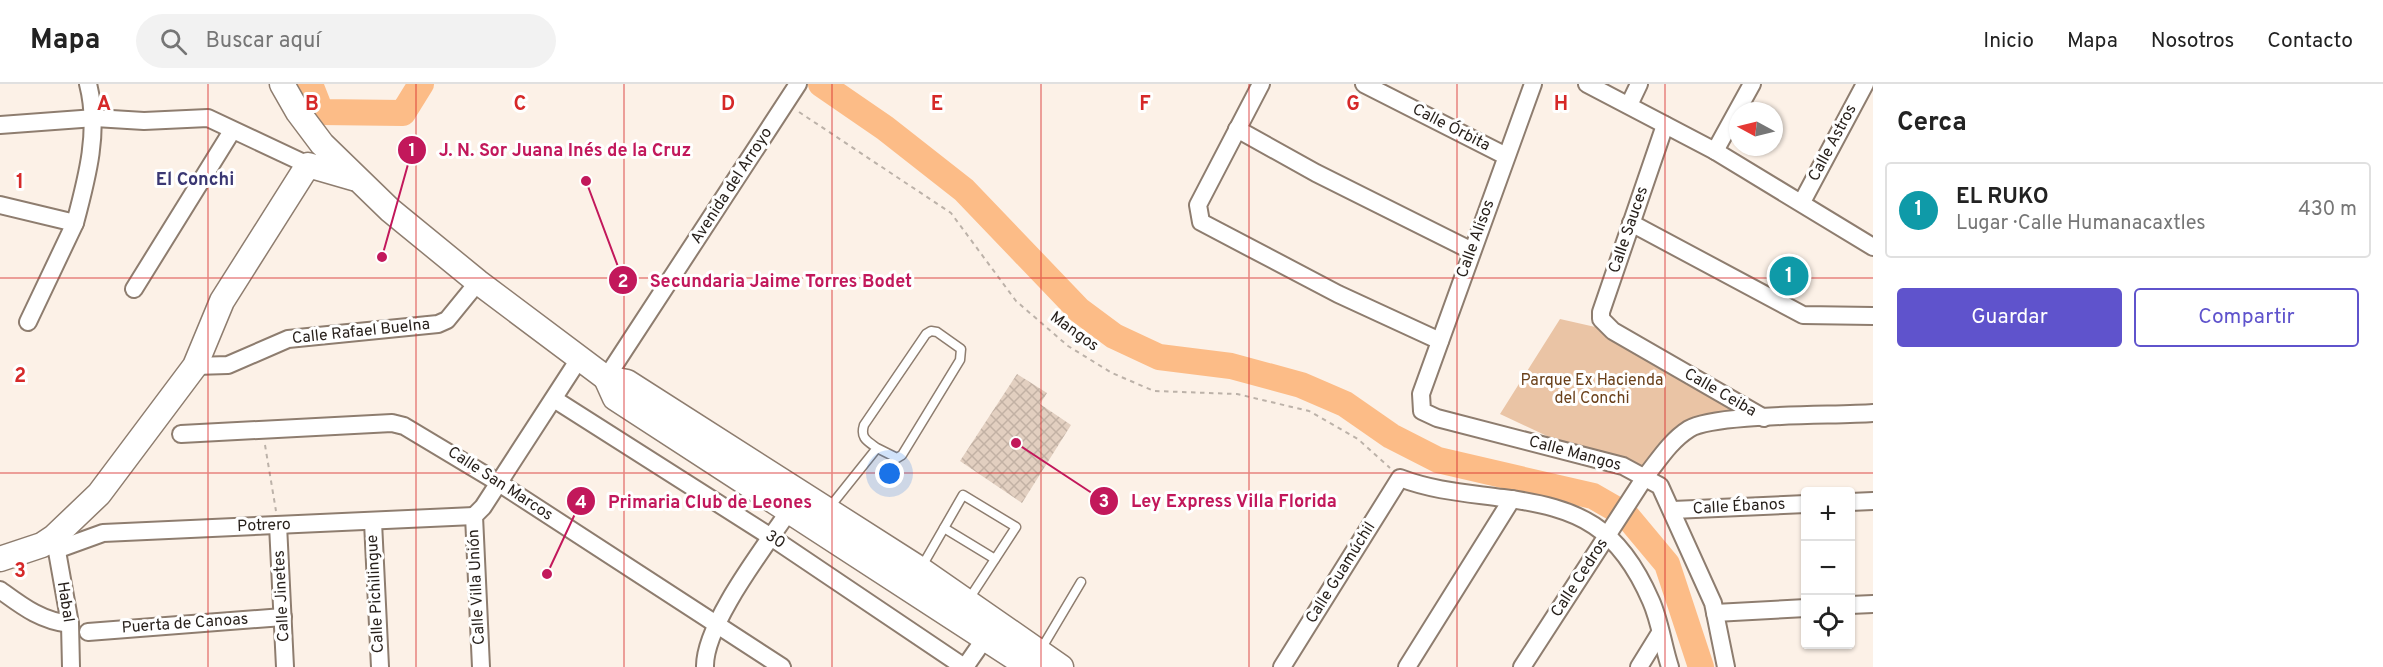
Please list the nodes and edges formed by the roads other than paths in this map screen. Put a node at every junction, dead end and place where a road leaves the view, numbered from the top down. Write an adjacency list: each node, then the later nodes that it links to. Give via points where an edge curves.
1 (88, 84): 12 (street)
2 (282, 84): 20 (street, via 322,144)
3 (798, 84): 35 (street, Avenida del Arroyo)
4 (1261, 84): 15 (street)
5 (1364, 84): 18 (street, Calle Órbita)
6 (1533, 84): 18 (street, Calle Alisos)
7 (1587, 84): 11 (street)
8 (1639, 84): 11 (street)
9 (1752, 84): 17 (street)
10 (1865, 84): 21 (street, Calle Astros)
11 (1629, 105): 14 (street)
12 (94, 118): 13 (street); 16 (street, via 208,118); 23 (street)
13 (0, 125)
14 (1665, 125): 17 (street); 24 (street, Calle Sauces)
15 (1237, 129): 26 (street); 32 (street, via 1198,205 1202,222 1338,294)
16 (232, 131): 19 (street); 28 (street)
17 (1715, 151): 21 (street)
18 (1506, 156): 26 (street, Calle Alisos)
19 (308, 165): 20 (street); 34 (street, via 222,301)
20 (356, 179): 27 (street)
21 (1802, 202): 25 (street)
22 (0, 205): 23 (street)
23 (75, 223): 30 (street)
24 (1631, 223): 29 (street, via 1803,315); 31 (street, Calle Sauces, via 1601,312 1604,325)
25 (1873, 247)
26 (1472, 250): 32 (street, Calle Alisos)
27 (478, 282): 33 (street); 34 (street, Calle Rafael Buelna, via 447,320 438,324 288,339 228,365)
28 (135, 290)
29 (1873, 316)
30 (28, 322)
31 (1613, 331): 39 (street, Calle Ceiba)
32 (1440, 341): 36 (street, Calle Alisos)
33 (579, 359): 35 (street); 37 (street, Calle Villa Unión)
34 (195, 366): 57 (street, via 99,494)
35 (606, 378): 48 (street, via 627,382); 50 (street, via 615,398)
36 (1421, 394): 43 (street, Calle Mangos, via 1422,411 1427,415 1623,466)
37 (554, 399): 42 (street, Calle Villa Unión); 56 (street, 30)
38 (1873, 413): 39 (street, Calle Ceiba)
39 (1765, 418): 43 (street, Calle Ceiba, via 1715,421 1689,429 1665,451)
40 (181, 434): 42 (street, Calle San Marcos, via 392,423 404,426)
41 (877, 448): 41 (lane, via 890,457 902,455 960,360 961,349 937,332 926,334 864,425 864,438); 48 (lane)
42 (499, 483): 51 (street, Calle Villa Unión); 70 (street, Calle San Marcos)
43 (1642, 483): 49 (street, Calle Mangos, via 1660,486); 55 (street, Calle Cedros)
44 (1512, 499): 55 (street, via 1538,502); 83 (street, Calle Guamúchil, via 1449,493 1400,478); 84 (street)
45 (1873, 501): 46 (street)
46 (1855, 502)
47 (1801, 504): 49 (street, Calle Ébanos)
48 (828, 510): 60 (street)
49 (1673, 510): 67 (street, Calle Mangos)
50 (789, 511): 56 (street); 71 (street)
51 (474, 516): 52 (street, Potrero); 78 (street, Calle Villa Unión)
52 (373, 522): 53 (street, Potrero); 77 (street, Calle Pichilingue)
53 (278, 525): 57 (street, Potrero, via 102,533); 68 (street, Calle Jinetes)
54 (944, 528): 59 (lane); 59 (lane, via 963,495 1016,527); 60 (lane)
55 (1611, 530): 73 (street, via 1652,602); 85 (street, Calle Cedros)
56 (771, 537): 70 (street); 81 (street, 30)
57 (55, 543): 58 (street); 69 (street, Habal)
58 (0, 559)
59 (996, 559): 63 (lane)
60 (920, 569): 63 (street)
61 (1081, 582): 74 (lane)
62 (0, 590): 69 (street, via 37,616)
63 (967, 602): 71 (street)
64 (1873, 604): 65 (street)
65 (1855, 606)
66 (1801, 608): 67 (street)
67 (1716, 613): 88 (street, Calle Mangos)
68 (283, 617): 72 (street, Puerta de Canoas); 76 (street, Calle Jinetes)
69 (70, 624): 75 (street, Habal)
70 (716, 625): 79 (street, via 706,649); 80 (street, Calle San Marcos)
71 (990, 630): 74 (street); 81 (street)
72 (88, 632)
73 (1660, 633): 86 (street); 87 (street)
74 (1034, 660): 82 (street)
75 (71, 667)
76 (285, 667)
77 (380, 667)
78 (481, 667)
79 (705, 667)
80 (782, 667)
81 (964, 667)
82 (1061, 667)
83 (1282, 667)
84 (1407, 667)
85 (1522, 667)
86 (1639, 667)
87 (1670, 667)
88 (1726, 667)

